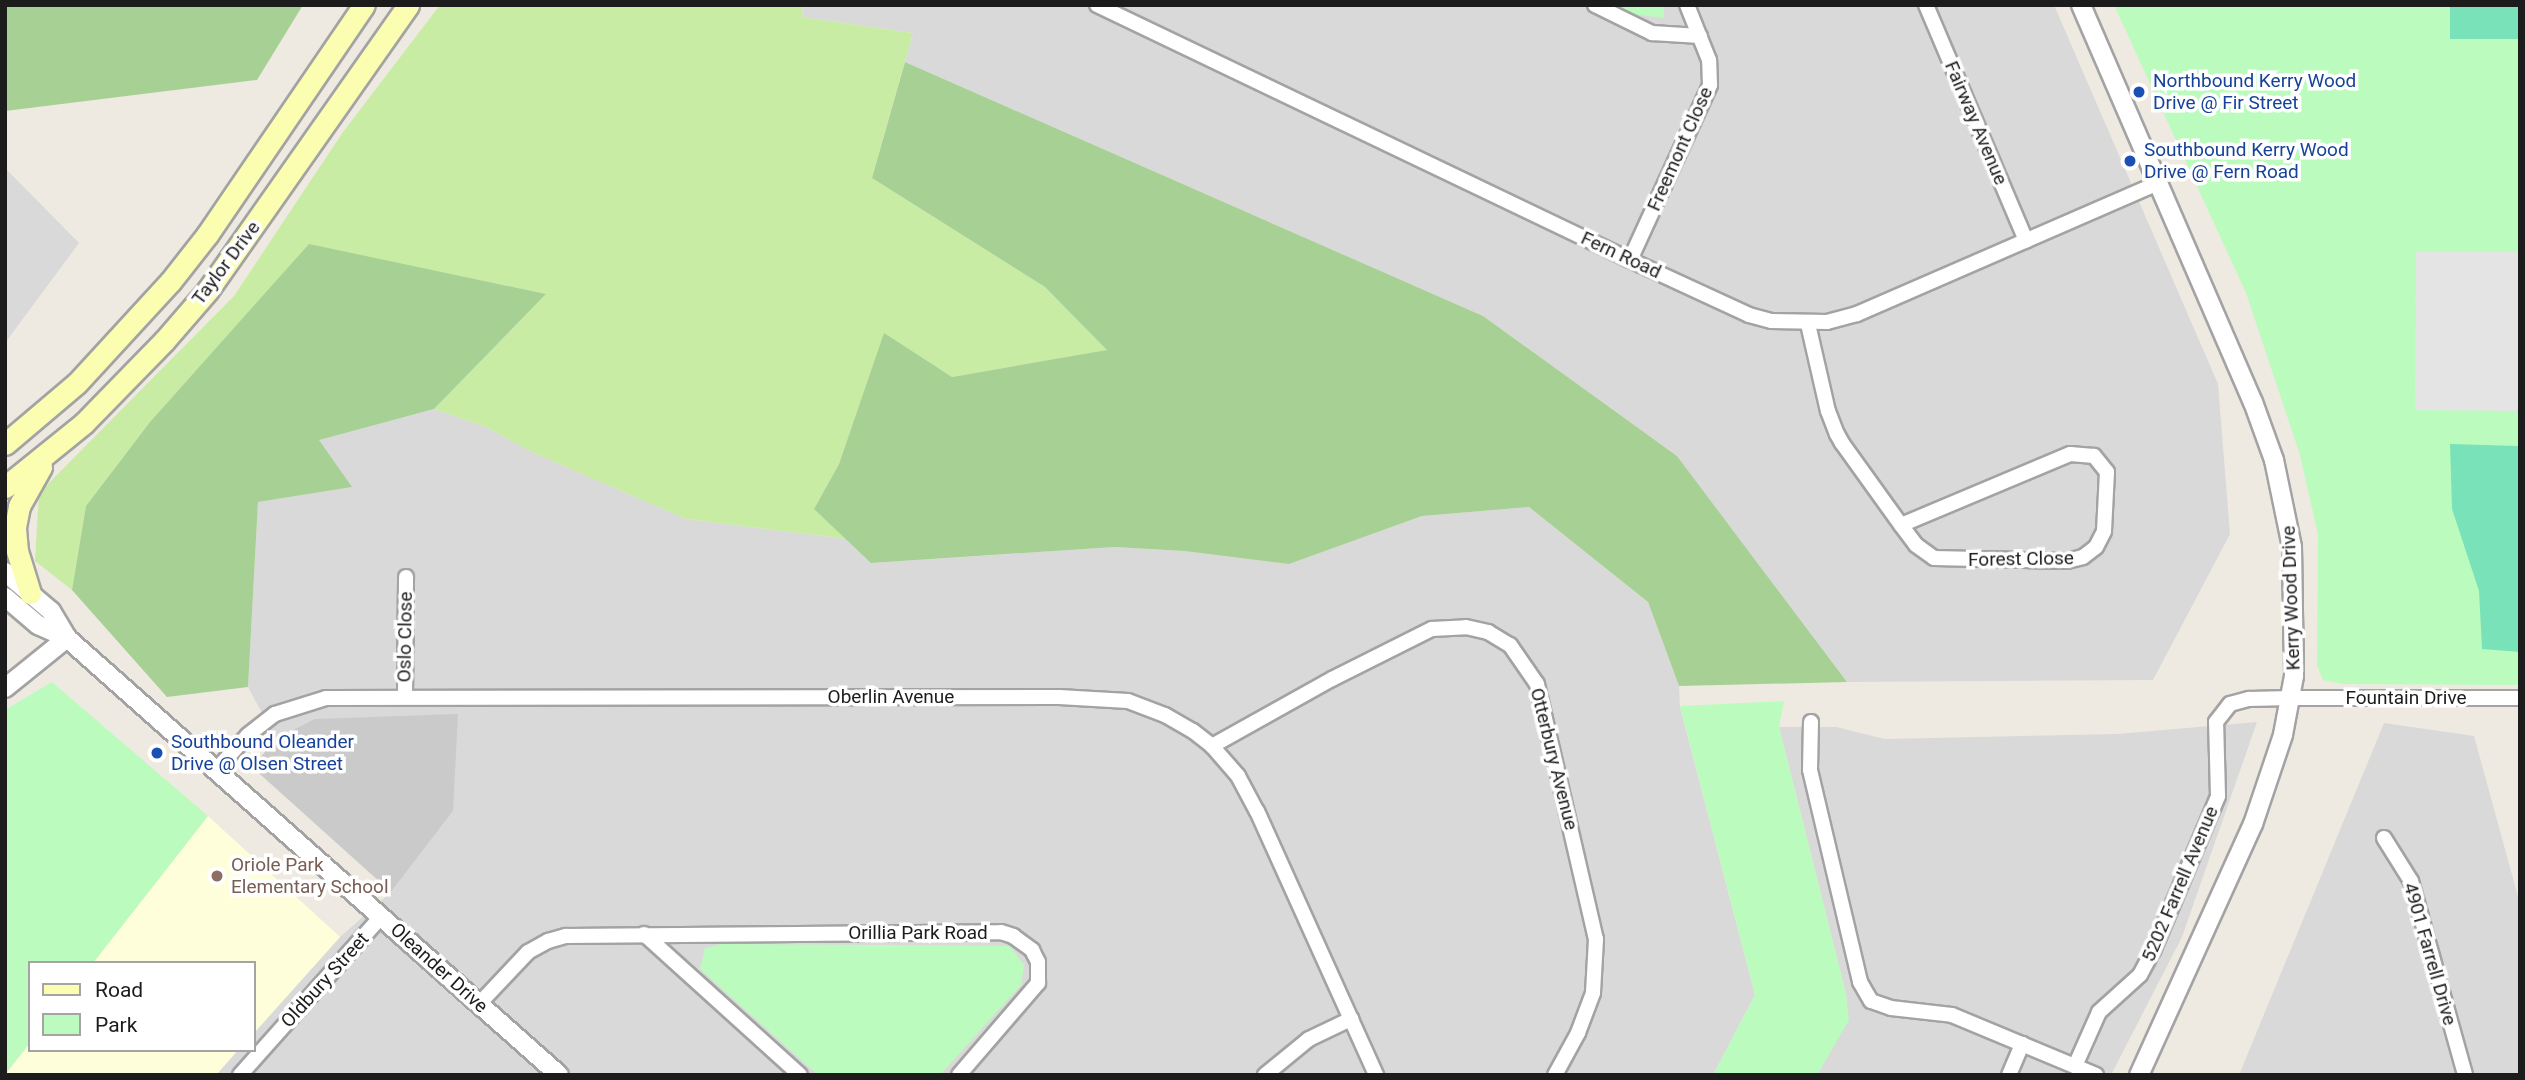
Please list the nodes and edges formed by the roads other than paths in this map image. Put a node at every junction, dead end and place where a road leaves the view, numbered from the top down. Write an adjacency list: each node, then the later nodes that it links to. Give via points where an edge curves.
1 (365, 5): 14 (main road, Taylor Drive, via 170,282 77,383)
2 (408, 5): 15 (main road, Taylor Drive, via 208,290 122,386)
3 (1097, 5): 8 (street, Fern Road)
4 (1595, 5): 9 (street, via 1652,33)
5 (1687, 5): 9 (street, Freemont Close)
6 (1926, 5): 11 (street, Fairway Avenue)
7 (2081, 5): 10 (street, Kerry Wood Drive)
8 (1113, 8): 12 (street, Fern Road)
9 (1700, 36): 12 (street, Freemont Close, via 1711,73 1707,96)
10 (2158, 183): 11 (street, Fern Road); 25 (street, Kerry Wood Drive, via 2274,460 2292,547 2295,633)
11 (2026, 241): 13 (street, Fern Road, via 1857,314)
12 (1630, 260): 13 (street, Fern Road, via 1758,318)
13 (1808, 324): 17 (street, Forest Close, via 1836,434)
14 (8, 442)
15 (49, 454): 16 (main road, Taylor Drive); 20 (main road, via 16,516 17,551)
16 (5, 487)
17 (1901, 525): 17 (street, Forest Close, via 1916,545 1934,558 2075,560 2090,554 2101,539 2107,472 2094,456 2070,454)
18 (5, 572): 20 (street, Oleander Drive)
19 (406, 577): 24 (street, Oslo Close)
20 (30, 593): 22 (street, Oleander Drive, via 51,611)
21 (5, 597): 22 (street, Oleander Drive, via 38,625)
22 (67, 638): 23 (street); 29 (street, Oleander Drive)
23 (5, 688)
24 (405, 697): 28 (street, Oberlin Avenue, via 1110,698 1179,721); 29 (street, Oberlin Avenue, via 326,698 297,705 263,722)
25 (2291, 698): 26 (street, Fountain Drive); 36 (street, 5202 Farrell Avenue, via 2240,700 2222,711 2216,722 2218,796 2146,965 2099,1012); 46 (street, Kerry Wood Drive, via 2284,735 2253,824)
26 (2520, 698)
27 (1811, 722): 35 (street, via 1810,770 1864,992 1877,1006 1952,1015)
28 (1212, 746): 34 (street, Oberlin Avenue, via 1238,776 1258,811); 43 (street, Otterbury Avenue, via 1432,629 1450,626 1488,632 1510,645 1537,684 1596,939 1593,993)
29 (215, 771): 31 (street, Oleander Drive)
30 (2384, 838): 47 (street, 4901 Farrell Drive, via 2411,881)
31 (381, 916): 33 (street, Oleander Drive); 37 (street, Oldbury Street)
32 (644, 934): 33 (street, Orillia Park Road, via 580,935 548,941 519,959); 39 (street); 40 (street, Orillia Park Road, via 1001,932 1013,936 1032,950 1038,962 1038,983)
33 (479, 1004): 38 (street, Oleander Drive)
34 (1350, 1019): 41 (street, via 1309,1040); 42 (street, Oberlin Avenue)
35 (2022, 1044): 36 (street); 44 (street)
36 (2075, 1066): 45 (street)
37 (240, 1075)
38 (559, 1075)
39 (800, 1075)
40 (959, 1075)
41 (1265, 1075)
42 (1376, 1075)
43 (1555, 1075)
44 (2009, 1075)
45 (2096, 1075)
46 (2139, 1075)
47 (2465, 1075)

